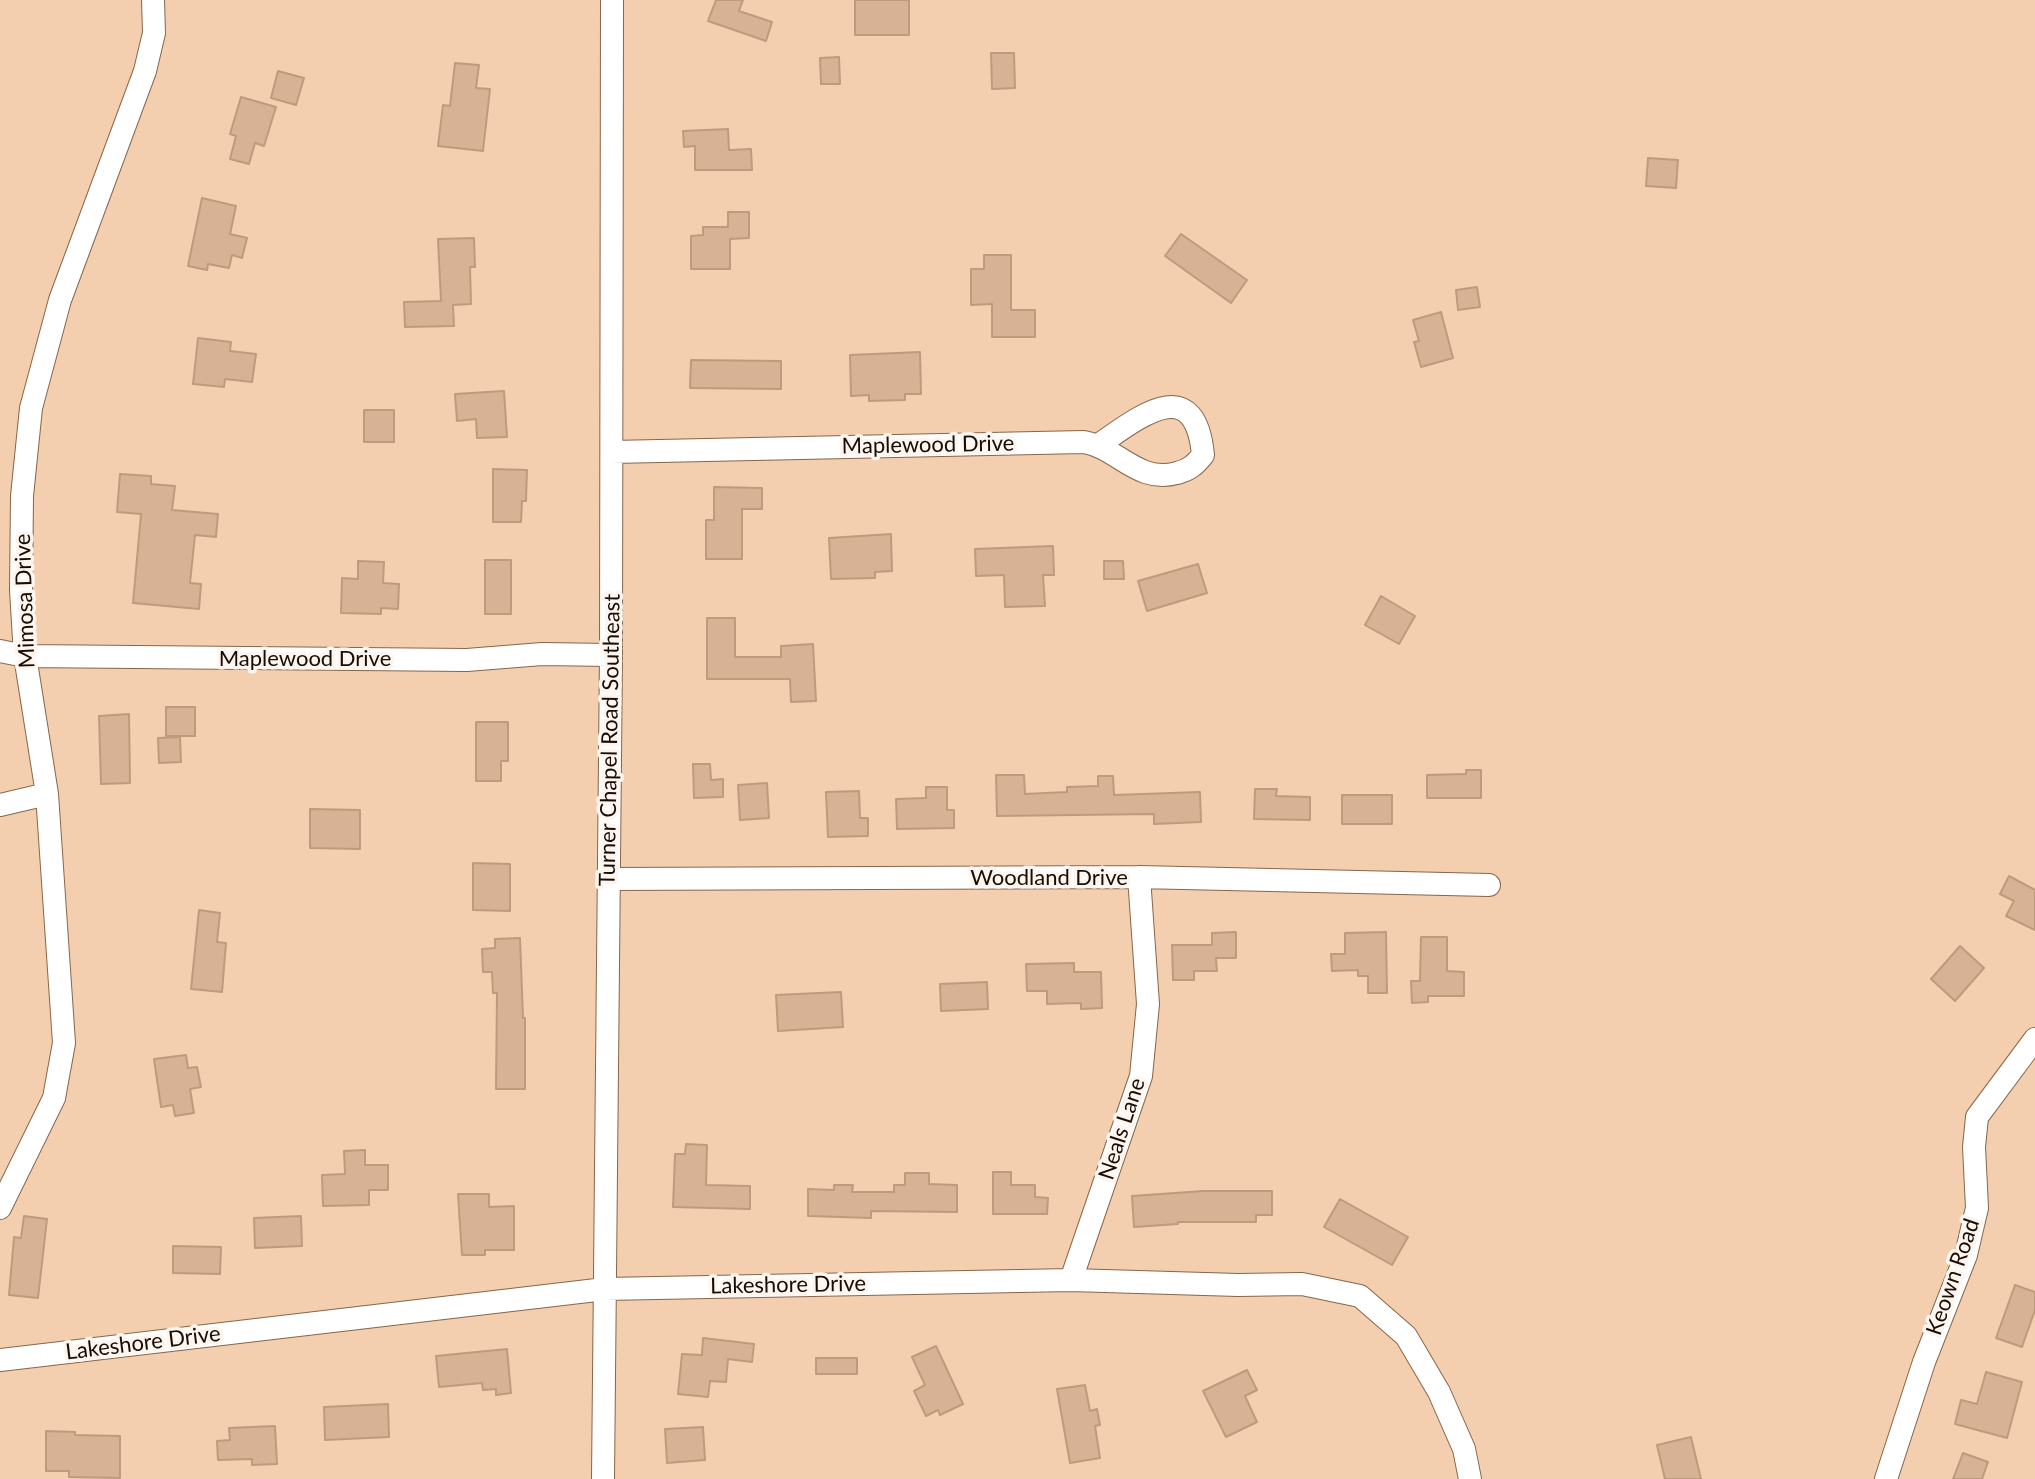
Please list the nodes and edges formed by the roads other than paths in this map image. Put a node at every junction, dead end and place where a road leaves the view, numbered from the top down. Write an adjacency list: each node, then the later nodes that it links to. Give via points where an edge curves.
1 (153, 0): 7 (street, Mimosa Drive, via 154,33 145,71 60,300 31,408 22,496)
2 (612, 0): 4 (street, Turner Chapel Road Southeast)
3 (1100, 444): 4 (street, Maplewood Drive)
4 (612, 452): 6 (street, Turner Chapel Road Southeast)
5 (0, 651): 7 (street, Maplewood Drive)
6 (611, 655): 7 (street, Maplewood Drive, via 467,660); 11 (street, Turner Chapel Road Southeast)
7 (25, 656): 8 (street, Mimosa Drive)
8 (47, 794): 9 (street); 14 (street, Mimosa Drive, via 64,1043 54,1098)
9 (0, 805)
10 (1139, 877): 11 (street, Woodland Drive); 12 (street, Woodland Drive); 15 (street, Neals Lane, via 1148,1004 1141,1076)
11 (608, 879): 16 (street, Turner Chapel Road Southeast)
12 (1489, 885)
13 (2035, 1039): 20 (street, Keown Road, via 1977,1117 1977,1208 1969,1242)
14 (0, 1208)
15 (1071, 1280): 16 (street, Lakeshore Drive); 19 (street, Lakeshore Drive, via 1302,1284 1360,1296 1406,1336 1439,1392 1464,1449)
16 (605, 1289): 17 (street, Lakeshore Drive); 18 (street, Turner Chapel Road Southeast)
17 (0, 1360)
18 (603, 1479)
19 (1470, 1479)
20 (1886, 1479)

